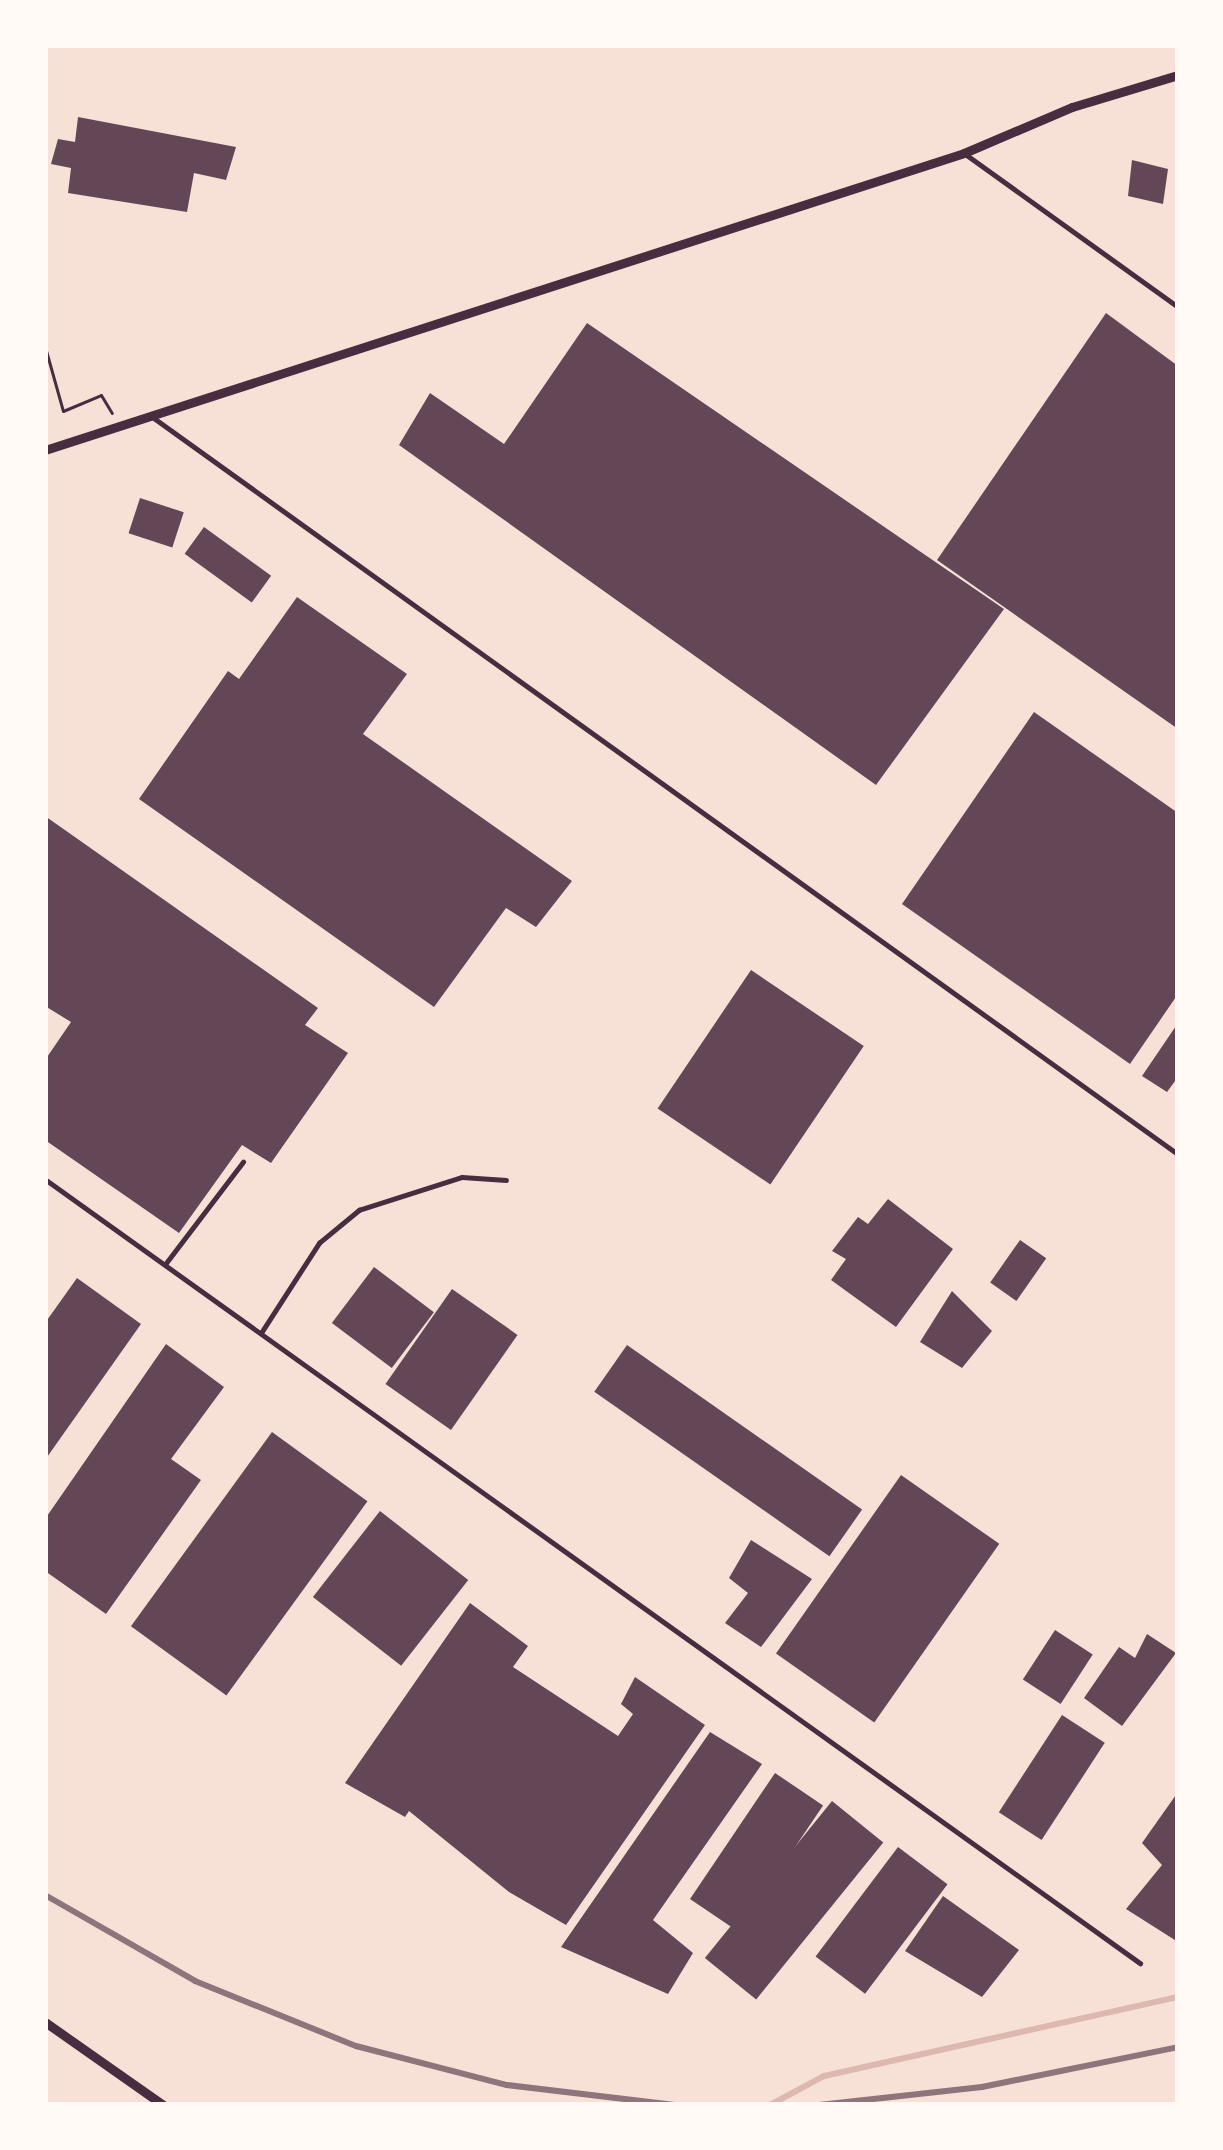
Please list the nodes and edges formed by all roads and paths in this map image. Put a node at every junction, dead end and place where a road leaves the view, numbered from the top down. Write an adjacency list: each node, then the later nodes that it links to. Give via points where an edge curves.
1 (1178, 76): 2 (street, via 1072,107)
2 (964, 153): 3 (lane); 5 (street)
3 (1178, 307)
4 (45, 346): 6 (path, via 63,411 101,395)
5 (150, 415): 6 (street); 8 (lane)
6 (119, 425): 7 (street)
7 (45, 450)
8 (1178, 1154)
9 (243, 1162): 12 (lane)
10 (45, 1179): 12 (lane)
11 (506, 1180): 13 (lane, via 462,1177 359,1210 319,1243)
12 (165, 1264): 13 (lane)
13 (261, 1333): 14 (lane)
14 (1140, 1963)
15 (45, 2022): 16 (street)
16 (163, 2105)

